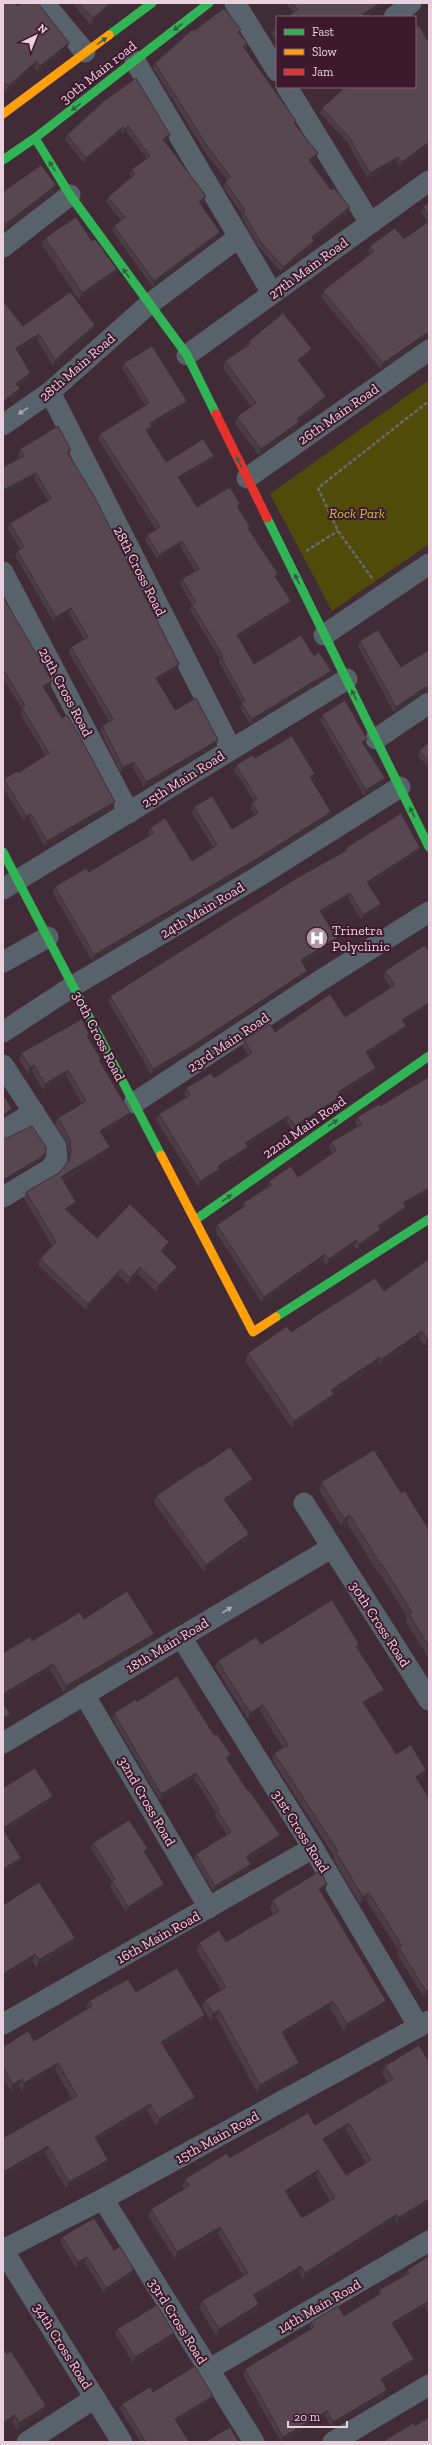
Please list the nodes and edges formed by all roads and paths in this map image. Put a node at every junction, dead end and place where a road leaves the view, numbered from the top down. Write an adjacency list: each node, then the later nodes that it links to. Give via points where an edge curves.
1 (44, 3): 7 (street)
2 (152, 3): 7 (street, 30th Main road, one-way to 2)
3 (209, 3): 8 (street, 30th Main road, one-way to 8)
4 (235, 3): 9 (street)
5 (411, 3): 6 (street)
6 (395, 16)
7 (85, 52): 11 (street, 30th Main road)
8 (135, 61): 12 (street, 30th Main road, one-way to 12); 17 (street)
9 (276, 69)
10 (295, 91): 16 (street)
11 (3, 114)
12 (35, 138): 13 (street, 30th Main road); 15 (street, one-way to 12)
13 (3, 160)
14 (429, 181): 16 (street, 27th Main Road)
15 (70, 195): 18 (street); 20 (street, one-way to 15)
16 (370, 223): 19 (street, 27th Main Road)
17 (239, 237): 19 (street); 20 (street, 28th Main Road)
18 (3, 247)
19 (272, 293): 22 (street, 27th Main Road)
20 (148, 305): 22 (street); 23 (street, 28th Main Road)
21 (429, 350): 26 (street, 26th Main Road)
22 (187, 356): 26 (street, one-way to 22)
23 (50, 392): 25 (street, 28th Main Road, one-way to 25); 36 (street, 28th Cross Road)
24 (429, 401): 27 (path, via 318,488)
25 (3, 425)
26 (247, 478): 28 (street)
27 (338, 531): 28 (path); 31 (path, via 370,576)
28 (288, 561): 32 (street, one-way to 28)
29 (429, 564): 32 (street)
30 (3, 572): 38 (street, 29th Cross Road)
31 (378, 581)
32 (324, 635): 33 (street)
33 (346, 679): 35 (street, one-way to 33); 36 (street, 25th Main Road)
34 (429, 703): 35 (street)
35 (376, 739): 37 (street)
36 (231, 749): 38 (street, 25th Main Road)
37 (400, 788): 39 (street, one-way to 37); 45 (street, 24th Main Road, via 259,876)
38 (129, 813): 41 (street, 25th Main Road)
39 (429, 847)
40 (3, 852): 41 (street, 30th Cross Road)
41 (10, 884): 43 (street, 30th Cross Road)
42 (429, 912): 49 (street, 23rd Main Road)
43 (48, 937): 44 (street); 45 (street, 30th Cross Road)
44 (3, 962)
45 (73, 986): 46 (street, 24th Main Road); 49 (street, 30th Cross Road)
46 (3, 1032)
47 (428, 1060): 54 (street, 22nd Main Road, one-way to 47)
48 (3, 1065): 50 (street)
49 (134, 1104): 54 (street, 30th Cross Road)
50 (34, 1112): 51 (street); 52 (street, via 56,1147 57,1159 50,1170)
51 (3, 1131)
52 (3, 1197)
53 (429, 1219): 54 (street, 30th Cross Road, via 253,1332)
54 (195, 1220)
55 (304, 1503): 56 (street, 30th Cross Road)
56 (332, 1548): 57 (street, 18th Main Road, one-way to 56); 58 (street, 30th Cross Road)
57 (181, 1637): 59 (street, 18th Main Road); 62 (street, 31st Cross Road)
58 (422, 1675): 60 (street, 30th Cross Road)
59 (84, 1694): 61 (street, 18th Main Road); 63 (street, 32nd Cross Road)
60 (429, 1700)
61 (3, 1742)
62 (312, 1848): 63 (street, 16th Main Road); 65 (street, 31st Cross Road)
63 (210, 1908): 64 (street, 16th Main Road)
64 (3, 2024)
65 (424, 2024): 66 (street, 15th Main Road)
66 (103, 2200): 68 (street, 15th Main Road); 69 (street, 33rd Cross Road)
67 (429, 2241): 69 (street, 14th Main Road)
68 (3, 2250): 71 (street, 34th Cross Road)
69 (208, 2370): 74 (street, 33rd Cross Road)
70 (429, 2385): 75 (street)
71 (95, 2398): 72 (street); 73 (street, 34th Cross Road)
72 (27, 2442)
73 (122, 2442)
74 (254, 2442)
75 (333, 2442)

